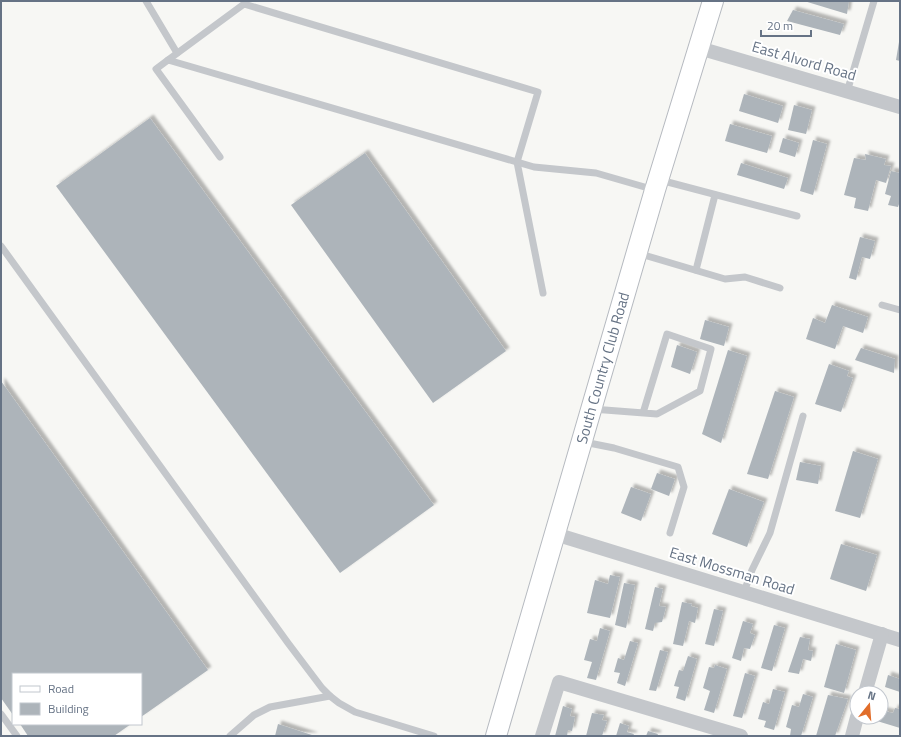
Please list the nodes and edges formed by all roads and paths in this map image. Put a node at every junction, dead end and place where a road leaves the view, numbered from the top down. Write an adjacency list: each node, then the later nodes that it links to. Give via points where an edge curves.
1 (146, 1): 5 (lane)
2 (713, 1): 4 (street, South Country Club Road)
3 (874, 1): 7 (lane)
4 (699, 48): 7 (street, East Alvord Road); 11 (street, South Country Club Road)
5 (177, 53): 6 (lane); 10 (lane, via 244,4 538,92)
6 (168, 60): 9 (lane, via 156,69); 10 (lane)
7 (847, 92): 8 (street, East Alvord Road)
8 (900, 107)
9 (220, 157)
10 (517, 162): 11 (lane, via 534,167 596,173); 18 (lane)
11 (656, 185): 12 (lane, via 694,189); 15 (street, South Country Club Road)
12 (715, 195): 13 (lane); 16 (lane)
13 (797, 216)
14 (1, 246): 31 (lane, via 288,643)
15 (637, 253): 16 (lane); 21 (street, South Country Club Road)
16 (696, 270): 17 (lane, via 725,279 745,277)
17 (780, 288)
18 (543, 293)
19 (882, 305): 20 (lane)
20 (900, 310)
21 (592, 409): 22 (lane); 24 (street, South Country Club Road)
22 (643, 413): 22 (lane, via 657,414 700,391 711,349 667,334)
23 (803, 416): 27 (lane, via 770,533)
24 (581, 441): 25 (lane, via 678,467 684,487); 26 (street, South Country Club Road)
25 (670, 533)
26 (555, 534): 27 (street, East Mossman Road); 37 (street, South Country Club Road)
27 (744, 592): 28 (street, East Mossman Road)
28 (882, 634): 29 (street, East Mossman Road); 30 (street)
29 (900, 640)
30 (867, 685)
31 (330, 696): 35 (lane, via 270,707 254,715); 36 (lane, via 355,712)
32 (1, 714): 34 (lane)
33 (855, 725): 40 (street)
34 (17, 736)
35 (230, 736)
36 (434, 736)
37 (496, 736)
38 (542, 736): 39 (street, via 559,682)
39 (741, 736)
40 (852, 736)

